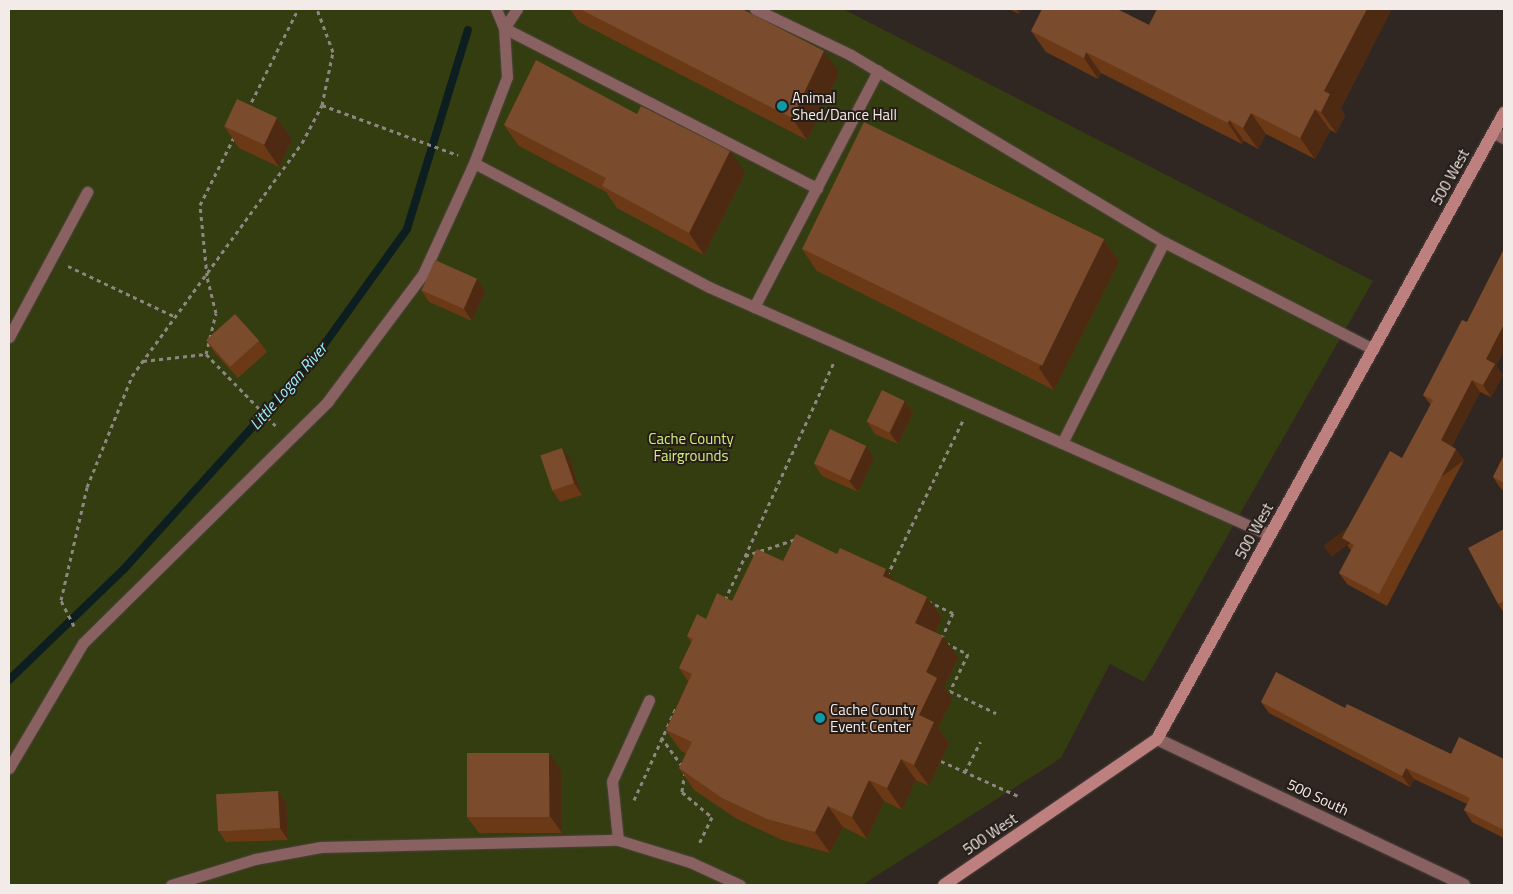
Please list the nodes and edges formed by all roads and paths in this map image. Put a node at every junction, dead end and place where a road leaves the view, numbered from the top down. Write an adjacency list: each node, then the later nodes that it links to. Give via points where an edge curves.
1 (298, 9): 10 (path)
2 (317, 9): 8 (path, via 333,52)
3 (496, 9): 6 (lane)
4 (517, 9): 6 (lane)
5 (755, 9): 7 (lane)
6 (504, 28): 14 (lane, via 507,77); 15 (lane)
7 (878, 71): 15 (lane); 17 (lane)
8 (322, 105): 13 (path); 19 (path, via 302,143)
9 (1504, 113): 12 (street, 500 West)
10 (244, 116)
11 (235, 134): 19 (path, via 200,205)
12 (1499, 135): 24 (street, 500 West)
13 (454, 153)
14 (474, 163): 20 (lane, via 709,287); 36 (lane, via 423,274 328,401)
15 (817, 188): 20 (lane)
16 (87, 192): 18 (lane)
17 (1164, 242): 24 (lane); 29 (lane)
18 (53, 259): 21 (path); 22 (lane)
19 (207, 276): 21 (path); 25 (path, via 216,314)
20 (754, 307): 23 (lane)
21 (176, 317): 26 (path)
22 (9, 337)
23 (842, 346): 27 (lane); 32 (path)
24 (1373, 349): 30 (street, 500 West)
25 (206, 354): 26 (path); 28 (path)
26 (143, 361): 36 (path, via 132,376 86,487 61,600)
27 (971, 403): 29 (lane); 33 (path)
28 (276, 426)
29 (1062, 443): 30 (lane)
30 (1270, 535): 41 (street, 500 West)
31 (799, 538): 32 (path)
32 (745, 556): 35 (path)
33 (885, 580)
34 (919, 597): 39 (path, via 953,614 940,641 968,654 950,691)
35 (723, 602)
36 (83, 643): 44 (lane)
37 (649, 700): 48 (lane, via 612,780)
38 (677, 705): 40 (path)
39 (996, 713)
40 (661, 737): 46 (path); 49 (path, via 685,770 682,792 712,817)
41 (1157, 739): 52 (street, 500 West); 53 (street, 500 South)
42 (980, 742): 45 (path)
43 (941, 761): 45 (path)
44 (9, 768)
45 (965, 772): 47 (path)
46 (644, 773)
47 (1018, 796)
48 (618, 840): 49 (lane); 50 (lane, via 321,847 255,858)
49 (690, 862): 51 (lane)
50 (172, 885)
51 (740, 885)
52 (944, 885)
53 (1464, 885)

